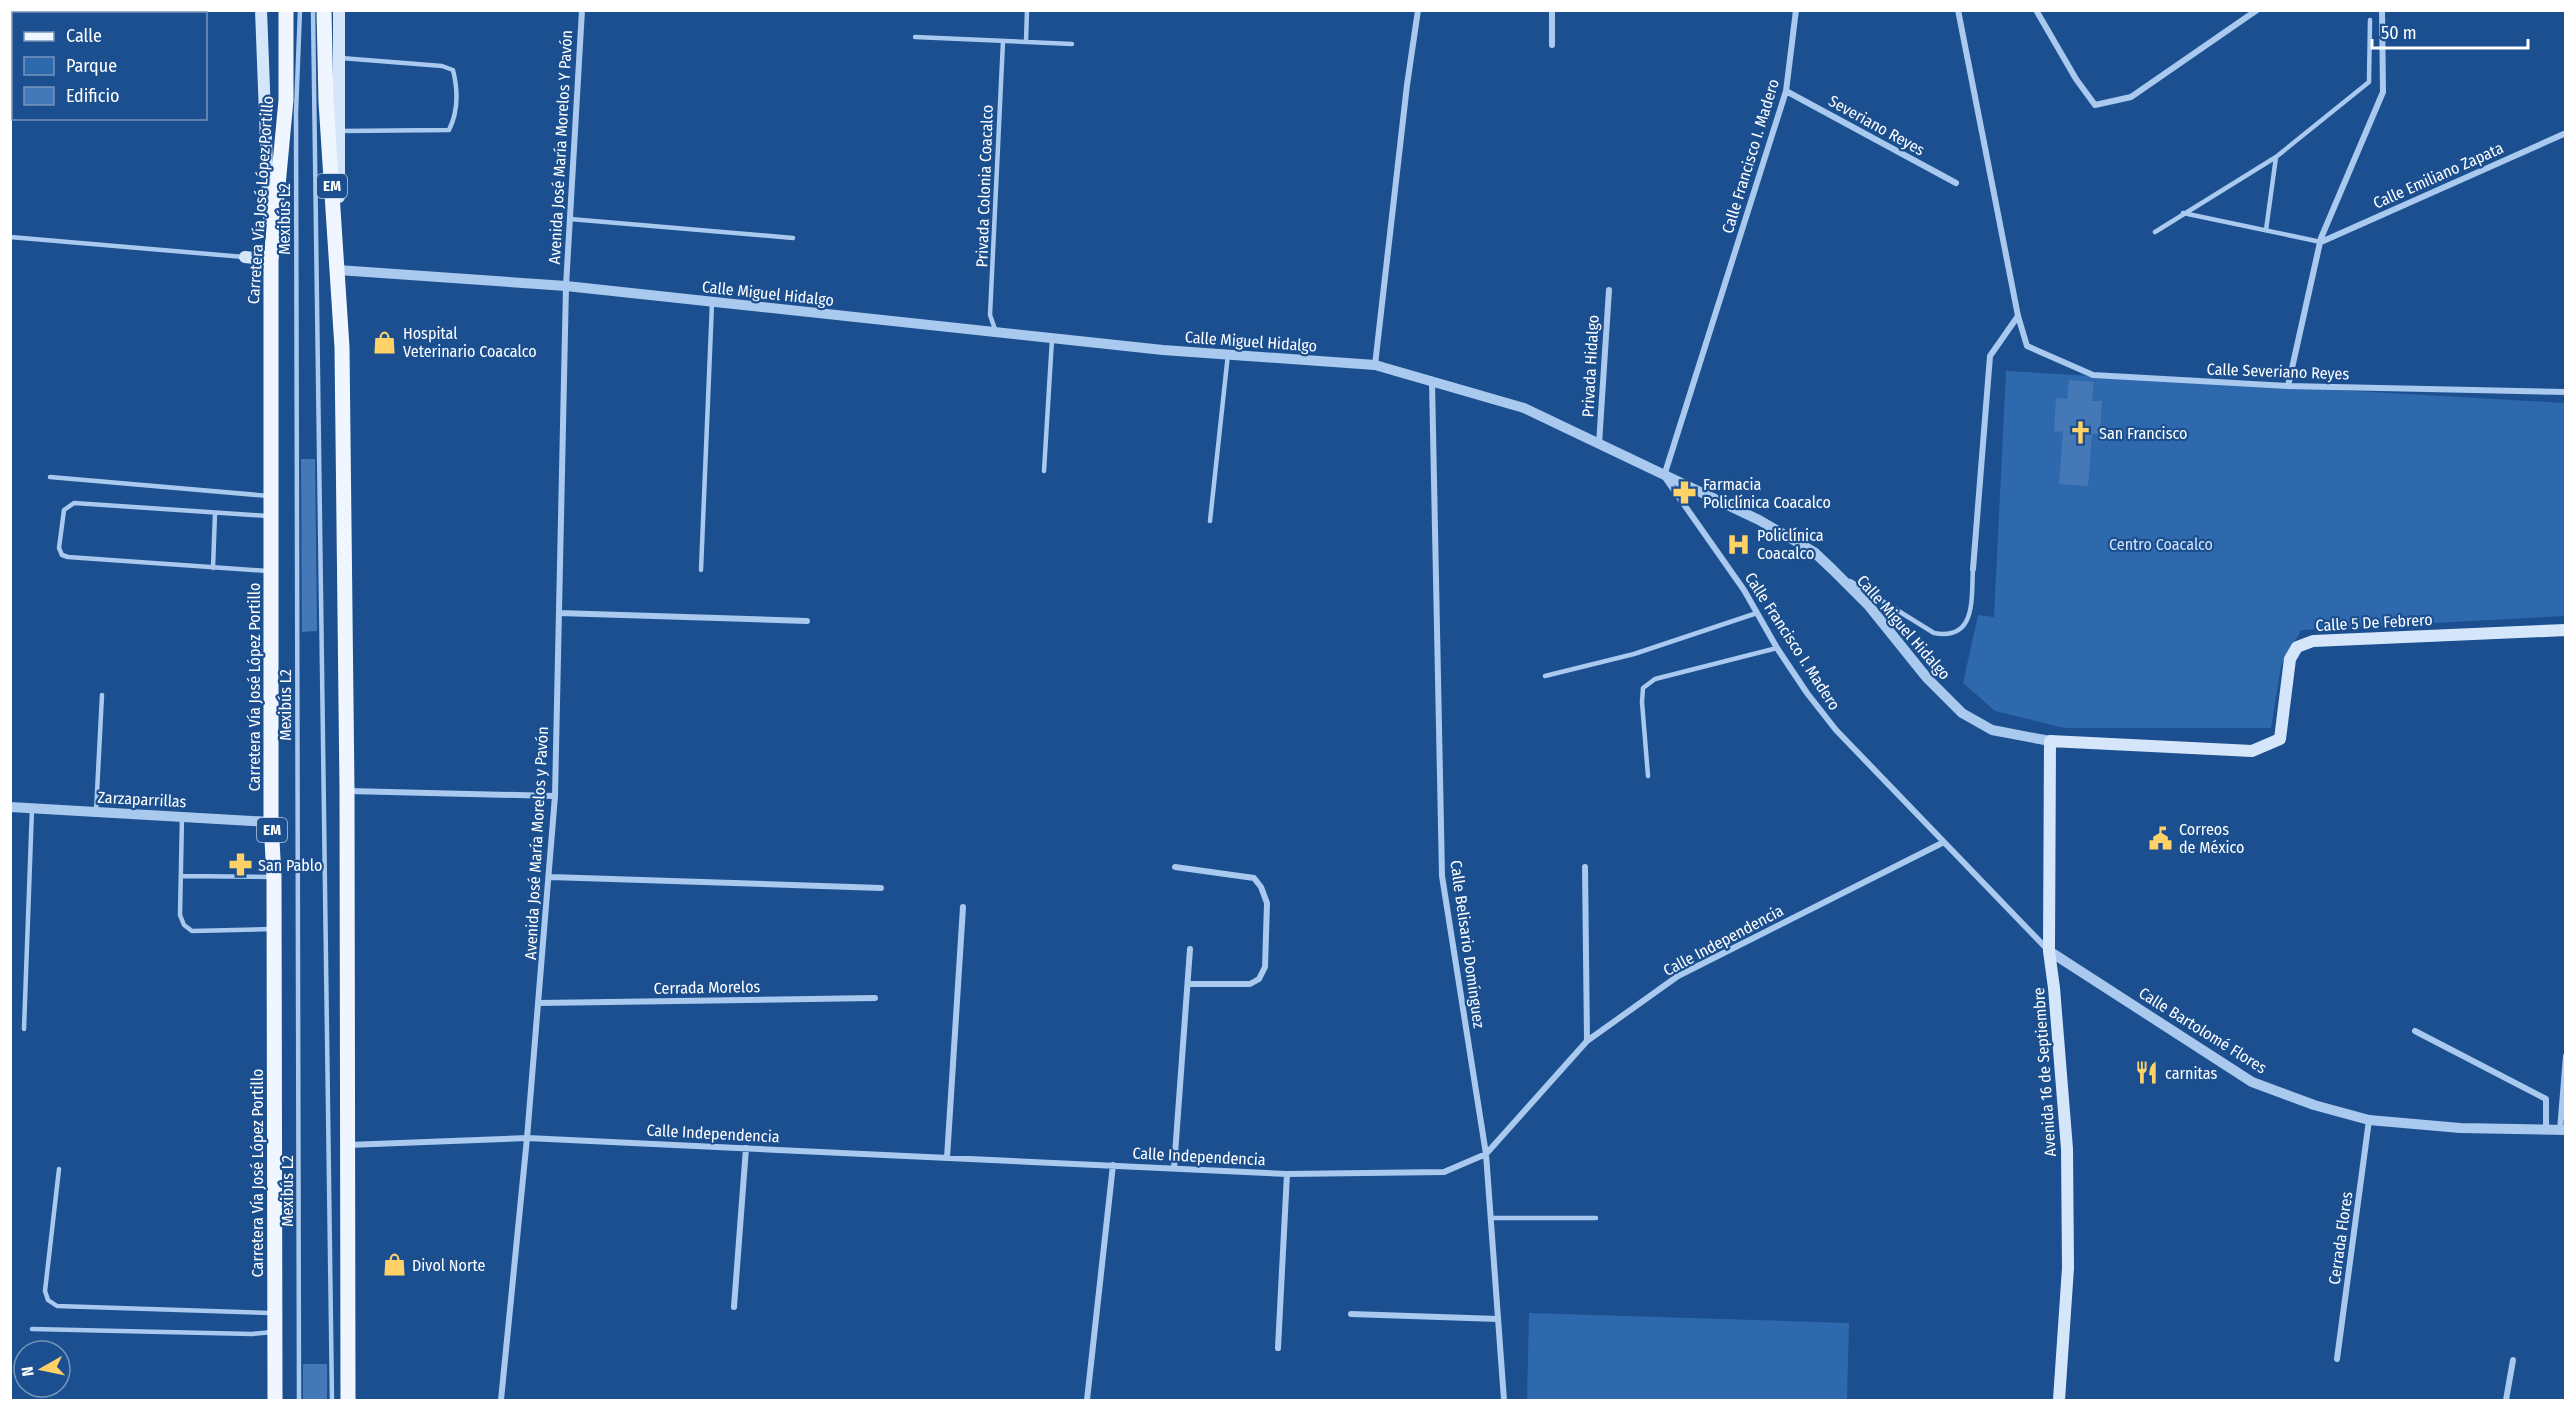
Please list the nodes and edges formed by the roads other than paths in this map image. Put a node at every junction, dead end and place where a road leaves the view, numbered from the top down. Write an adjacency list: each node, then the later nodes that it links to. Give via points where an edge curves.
1 (261, 10): 38 (main road)
2 (286, 10): 24 (main road, Carretera Vía José López Portillo / EM)
3 (300, 10): 24 (lane, Mexibús L2)
4 (313, 10): 25 (lane, Mexibús L2)
5 (324, 10): 25 (main road, EM)
6 (339, 10): 22 (main road)
7 (582, 10): 31 (street, Avenida José María Morelos Y Pavón)
8 (1027, 10): 19 (lane)
9 (1418, 10): 47 (street)
10 (1552, 10): 21 (street)
11 (1796, 10): 23 (street, Calle Francisco I. Madero)
12 (1958, 10): 43 (street, Calle Severiano Reyes)
13 (2036, 10): 14 (street, via 2095,105 2131,97)
14 (2257, 10)
15 (2382, 10): 36 (street, via 2383,92)
16 (2370, 20): 28 (lane, via 2369,82)
17 (915, 37): 18 (lane)
18 (1002, 41): 19 (lane); 44 (lane, Privada Colonia Coacalco, via 990,315)
19 (1026, 42): 20 (lane)
20 (1072, 44)
21 (1552, 45)
22 (340, 58): 26 (main road); 26 (lane, via 442,66 453,70 457,84 454,119 449,130)
23 (1786, 91): 29 (street, Severiano Reyes); 53 (street, Calle Francisco I. Madero)
24 (291, 100): 38 (main road, Carretera Vía José López Portillo / EM); 122 (lane, Mexibús L2)
25 (320, 102): 39 (main road, EM); 123 (lane, Mexibús L2, via 315,256)
26 (339, 131): 39 (main road)
27 (2565, 133): 36 (street, Calle Emiliano Zapata)
28 (2276, 157): 30 (lane); 32 (lane)
29 (1956, 183)
30 (2183, 213): 32 (lane); 33 (lane)
31 (570, 219): 35 (lane); 40 (street, Avenida José María Morelos Y Pavón)
32 (2266, 230): 36 (lane)
33 (2155, 232)
34 (10, 237): 37 (lane)
35 (793, 238)
36 (2321, 242): 49 (street)
37 (245, 257): 38 (main road)
38 (271, 260): 55 (main road, Carretera Vía José López Portillo / EM)
39 (338, 270): 40 (street, Calle Miguel Hidalgo); 73 (main road, EM)
40 (566, 286): 42 (street, Calle Miguel Hidalgo); 64 (street, Avenida José María Morelos y Pavón)
41 (1609, 290): 51 (street, Privada Hidalgo)
42 (712, 302): 44 (street, Calle Miguel Hidalgo); 61 (lane)
43 (2018, 316): 49 (street, Calle Severiano Reyes, via 2027,346 2093,375); 60 (street, via 1990,356)
44 (996, 332): 45 (street, Calle Miguel Hidalgo)
45 (1052, 338): 46 (street, Calle Miguel Hidalgo); 52 (lane)
46 (1228, 354): 47 (street, Calle Miguel Hidalgo); 58 (lane)
47 (1376, 365): 48 (street, Calle Miguel Hidalgo)
48 (1432, 381): 51 (street, Calle Miguel Hidalgo, via 1524,408); 104 (street, Calle Belisario Domínguez, via 1442,876)
49 (2288, 386): 50 (street, Calle Severiano Reyes)
50 (2565, 392)
51 (1599, 444): 53 (street, Calle Miguel Hidalgo)
52 (1044, 471)
53 (1664, 476): 62 (street, Calle Miguel Hidalgo, via 1759,520 1814,552); 65 (street, Calle Francisco I. Madero)
54 (50, 477): 55 (lane)
55 (270, 496): 57 (main road, Carretera Vía José López Portillo / EM)
56 (215, 513): 57 (lane); 59 (lane); 59 (lane, via 74,502 64,510 59,548 68,557)
57 (271, 516): 63 (main road, Carretera Vía José López Portillo / EM)
58 (1210, 522)
59 (213, 568): 63 (lane)
60 (1973, 569): 62 (lane, via 1969,618 1956,633 1942,635)
61 (701, 570)
62 (1833, 570): 71 (street, Calle Miguel Hidalgo, via 1962,713 1992,730)
63 (273, 571): 79 (main road, Carretera Vía José López Portillo / EM)
64 (559, 613): 66 (street); 74 (street, Avenida José María Morelos y Pavón)
65 (1757, 613): 68 (street, Calle Francisco I. Madero); 69 (lane, via 1634,654)
66 (807, 621)
67 (2565, 630): 71 (main road, Calle 5 De Febrero, via 2313,641 2297,647 2290,659 2280,739 2252,751)
68 (1777, 648): 72 (lane, via 1654,679 1643,688); 80 (street, Calle Francisco I. Madero, via 1836,730)
69 (1545, 676)
70 (102, 695): 77 (lane)
71 (2050, 741): 90 (main road, Avenida 16 de Septiembre)
72 (1648, 776)
73 (347, 791): 74 (street); 102 (main road, EM)
74 (555, 796): 85 (street, Avenida José María Morelos y Pavón)
75 (10, 807): 76 (street, Zarzaparrillas)
76 (32, 808): 77 (street, Zarzaparrillas); 94 (lane)
77 (96, 812): 78 (street, Zarzaparrillas)
78 (182, 817): 79 (street, Zarzaparrillas); 83 (lane)
79 (271, 822): 84 (main road, Carretera Vía José López Portillo / EM)
80 (1944, 842): 90 (street, Calle Francisco I. Madero); 96 (street, Calle Independencia, via 1678,976)
81 (1175, 867): 91 (street, via 1254,878 1267,903 1264,967 1259,979 1250,984)
82 (1585, 867): 96 (street)
83 (181, 876): 84 (lane); 88 (lane, via 180,915 192,931)
84 (274, 877): 88 (main road, Carretera Vía José López Portillo / EM)
85 (550, 877): 86 (street); 93 (street, Avenida José María Morelos y Pavón)
86 (881, 888)
87 (963, 907): 105 (street)
88 (273, 929): 113 (main road, Carretera Vía José López Portillo / EM)
89 (1190, 949): 91 (street)
90 (2049, 951): 98 (street, Calle Bartolomé Flores, via 2252,1082); 128 (main road, Avenida 16 de Septiembre, via 2067,1149 2068,1268)
91 (1188, 984): 107 (street)
92 (875, 999): 93 (street, Cerrada Morelos)
93 (539, 1003): 101 (street, Avenida José María Morelos y Pavón)
94 (24, 1029)
95 (2415, 1031): 99 (street, via 2546,1099)
96 (1587, 1041): 104 (street, Calle Independencia)
97 (2565, 1056): 100 (street)
98 (2369, 1120): 99 (street, Calle Bartolomé Flores, via 2460,1128); 119 (street, Cerrada Flores)
99 (2546, 1129): 100 (street, Calle Bartolomé Flores)
100 (2563, 1130)
101 (527, 1138): 102 (street, Calle Independencia); 103 (street, Calle Independencia); 125 (street, Avenida José María Morelos y Pavón)
102 (346, 1146): 124 (main road, EM)
103 (746, 1148): 105 (street, Calle Independencia); 112 (street)
104 (1486, 1154): 109 (street, Calle Independencia, via 1444,1172); 110 (street, Calle Belisario Domínguez)
105 (947, 1158): 106 (street, Calle Independencia)
106 (1113, 1165): 107 (street, Calle Independencia); 126 (street)
107 (1174, 1168): 109 (street, Calle Independencia)
108 (59, 1169): 113 (lane, via 45,1291 48,1300 57,1306)
109 (1287, 1174): 118 (street)
110 (1490, 1218): 111 (lane); 115 (street, Calle Belisario Domínguez)
111 (1596, 1218)
112 (734, 1307)
113 (276, 1313): 117 (main road, Carretera Vía José López Portillo / EM)
114 (1350, 1314): 115 (street)
115 (1498, 1319): 127 (street, Calle Belisario Domínguez)
116 (32, 1329): 117 (lane)
117 (276, 1332): 121 (main road, Carretera Vía José López Portillo / EM)
118 (1278, 1348)
119 (2337, 1359)
120 (2513, 1360): 129 (street)
121 (275, 1401)
122 (299, 1401)
123 (332, 1401)
124 (348, 1401)
125 (501, 1401)
126 (1087, 1401)
127 (1504, 1401)
128 (2059, 1401)
129 (2506, 1401)

